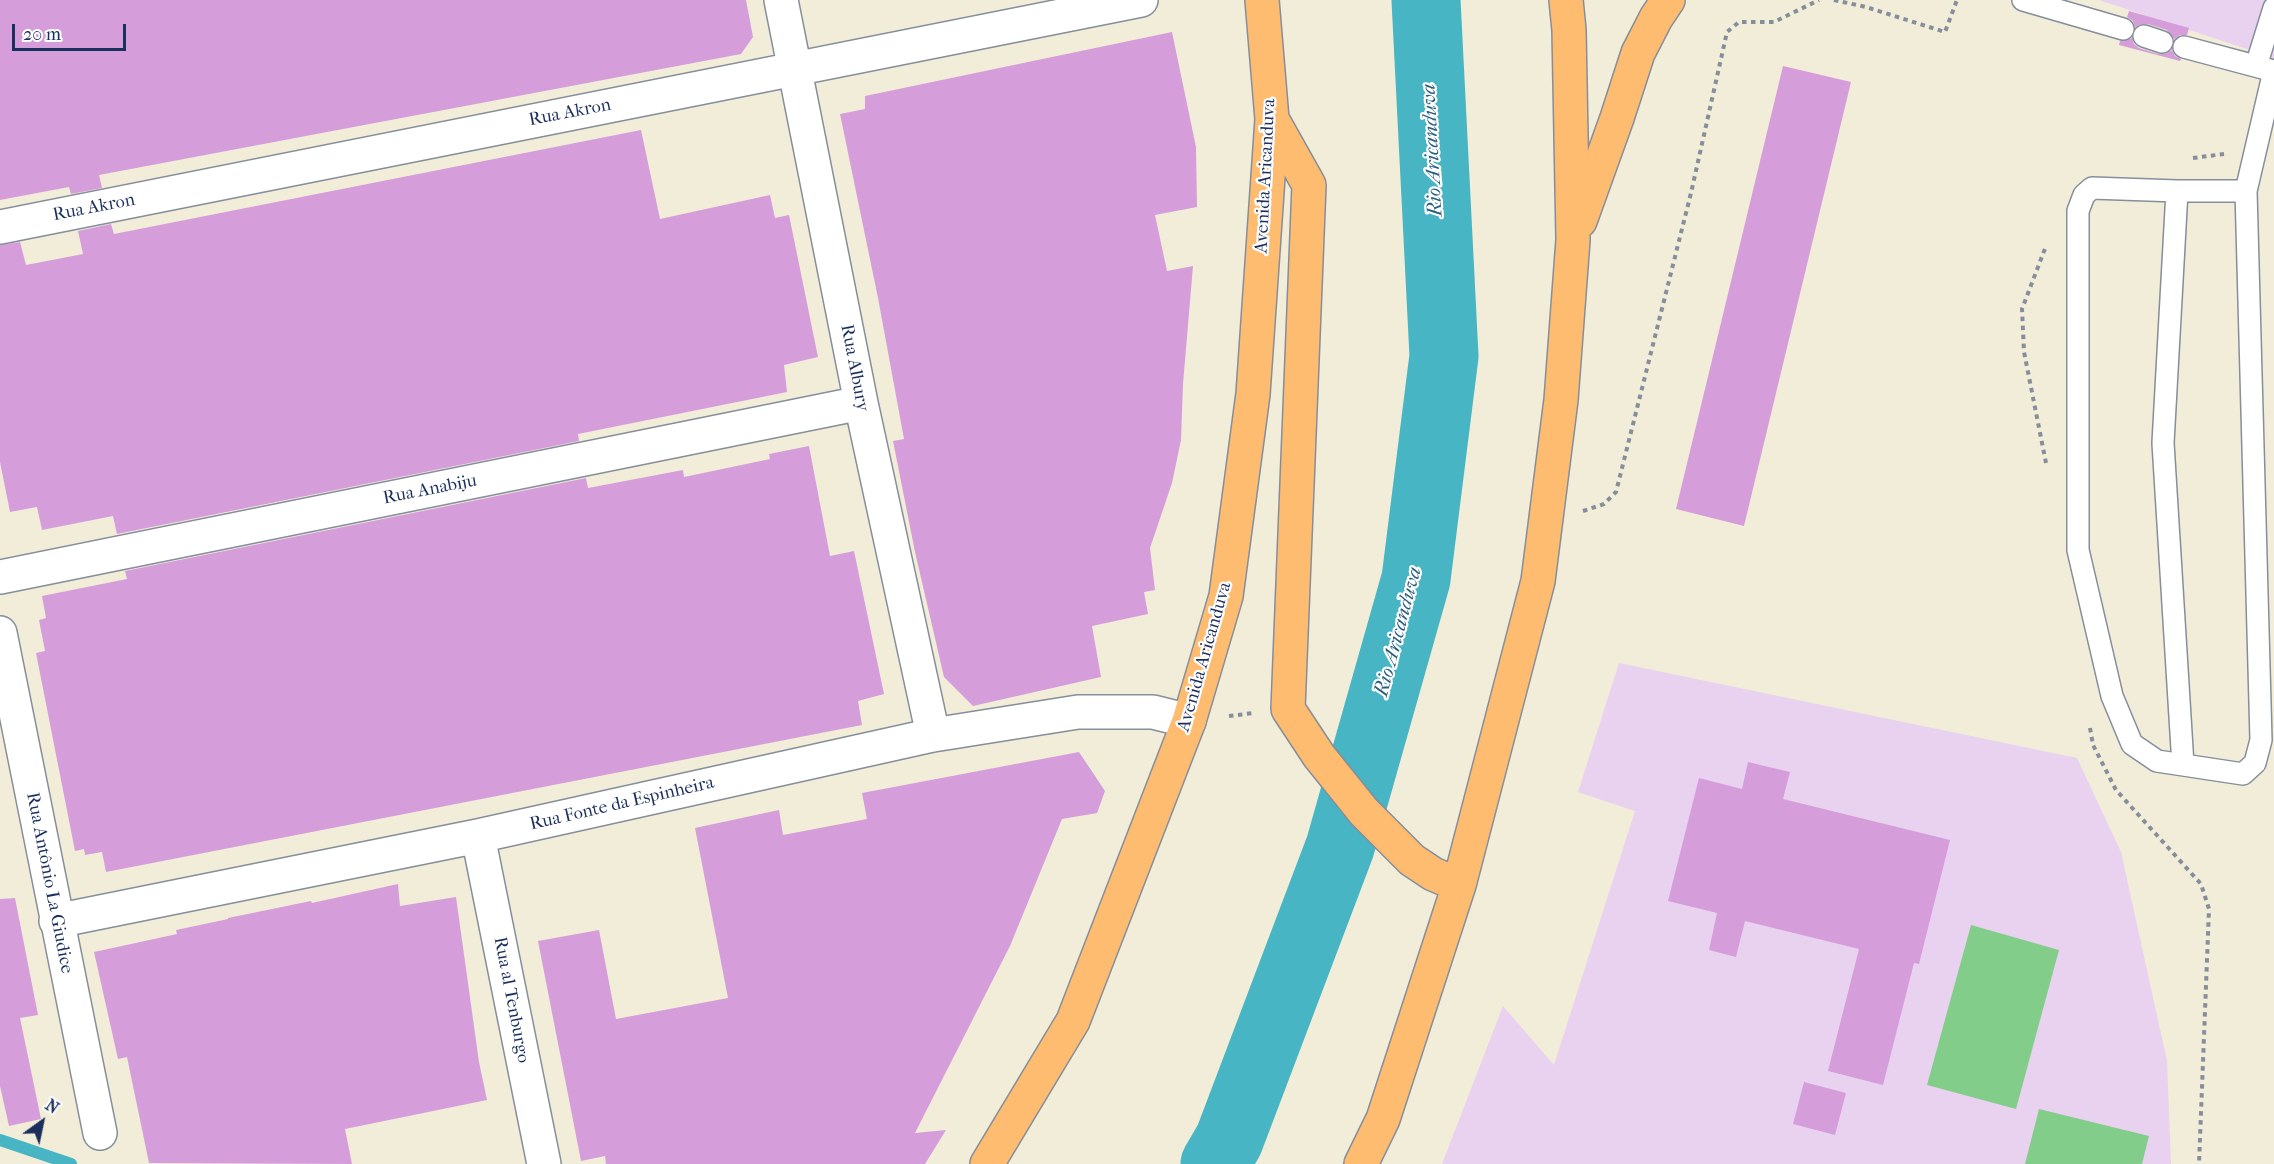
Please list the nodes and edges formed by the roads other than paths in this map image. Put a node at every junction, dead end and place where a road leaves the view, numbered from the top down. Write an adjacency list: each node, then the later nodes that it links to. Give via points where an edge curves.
1 (781, 0): 10 (street, Rua Albury)
2 (1141, 0): 10 (street, Rua Akron)
3 (1262, 0): 12 (highway, Avenida Aricanduva)
4 (1566, 0): 16 (highway)
5 (1668, 0): 16 (highway, via 1638,53)
6 (2023, 0): 8 (lane)
7 (2274, 8): 11 (lane)
8 (2123, 29)
9 (2184, 47): 11 (lane)
10 (794, 69): 15 (street, Rua Akron); 17 (street, Rua Albury)
11 (2268, 70): 14 (lane)
12 (1272, 119): 20 (highway, Avenida Aricanduva, via 1253,394 1226,596); 24 (highway, via 1309,185 1288,709 1318,756 1364,812 1412,860)
13 (2177, 191): 14 (lane); 22 (lane, via 2163,443); 22 (lane, via 2092,188 2084,195 2078,211 2078,550 2112,696 2132,744 2157,761)
14 (2246, 191): 22 (lane, via 2261,740 2255,763 2243,774)
15 (0, 227)
16 (1573, 240): 24 (highway, via 1562,400 1538,581)
17 (861, 403): 18 (street, Rua Anabiju); 21 (street, Rua Albury)
18 (0, 577)
19 (0, 633): 25 (street, Rua Antônio La Giudice)
20 (1189, 721): 21 (street, Rua Fonte da Espinheira, via 1153,712 1078,712); 28 (highway, Avenida Aricanduva, via 1073,1021)
21 (933, 735): 23 (street, Rua Fonte da Espinheira)
22 (2183, 765)
23 (478, 836): 25 (street, Rua Fonte da Espinheira); 27 (street, Rua al Tenburgo)
24 (1459, 885): 29 (highway, via 1383,1119)
25 (56, 921): 26 (street, Rua Antônio La Giudice)
26 (100, 1133)
27 (544, 1164)
28 (987, 1164)
29 (1360, 1164)

